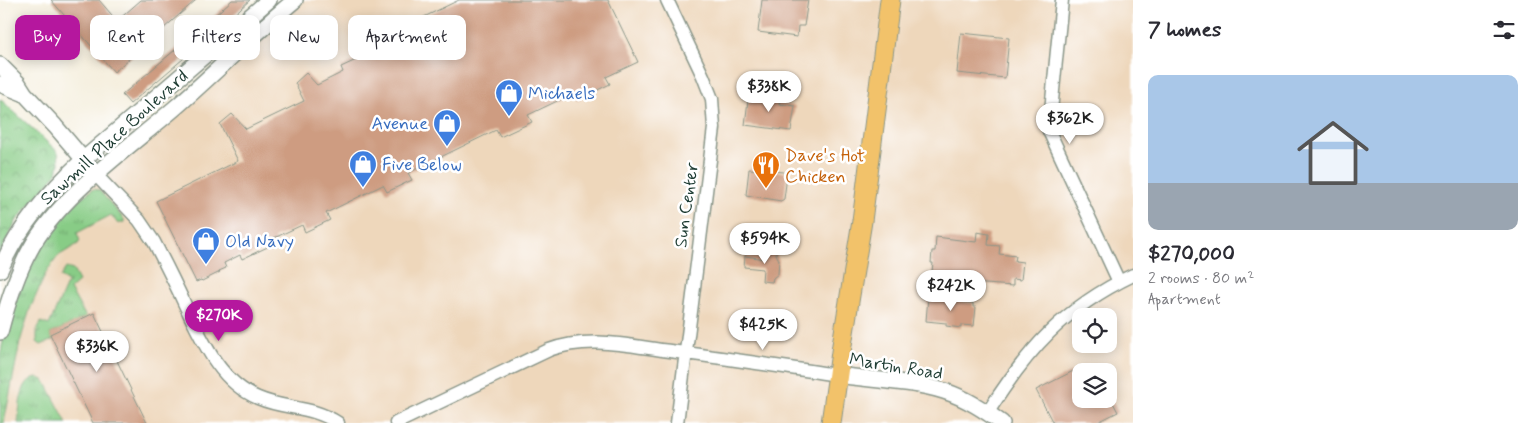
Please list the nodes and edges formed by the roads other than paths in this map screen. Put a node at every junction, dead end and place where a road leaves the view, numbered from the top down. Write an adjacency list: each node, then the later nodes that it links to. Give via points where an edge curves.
1 (269, 0): 9 (street, Sawmill Place Boulevard)
2 (295, 0): 10 (street, Sawmill Place Boulevard)
3 (667, 0): 15 (street, Sun Center, via 712,98 714,116)
4 (890, 0): 16 (main road, via 862,221)
5 (1062, 0): 13 (street, via 1049,131)
6 (0, 66): 8 (street)
7 (0, 84): 8 (street)
8 (25, 94): 9 (street)
9 (84, 159): 10 (street); 11 (street, Sawmill Place Boulevard, via 35,210)
10 (96, 175): 14 (street, Sawmill Place Boulevard, via 45,226 30,250 5,311); 18 (street, via 139,220 154,242 204,344 224,372 256,397 311,410)
11 (0, 270)
12 (1133, 275): 13 (street)
13 (1119, 282): 17 (street, via 1079,306 1049,331 1017,369)
14 (0, 332)
15 (685, 353): 16 (street); 19 (street, via 589,341 560,346); 20 (street, Sun Center)
16 (837, 376): 17 (street, Martin Road, via 943,391); 21 (main road)
17 (988, 412): 22 (street, Martin Road)
18 (338, 423)
19 (396, 423)
20 (677, 423)
21 (831, 423)
22 (1002, 423)

